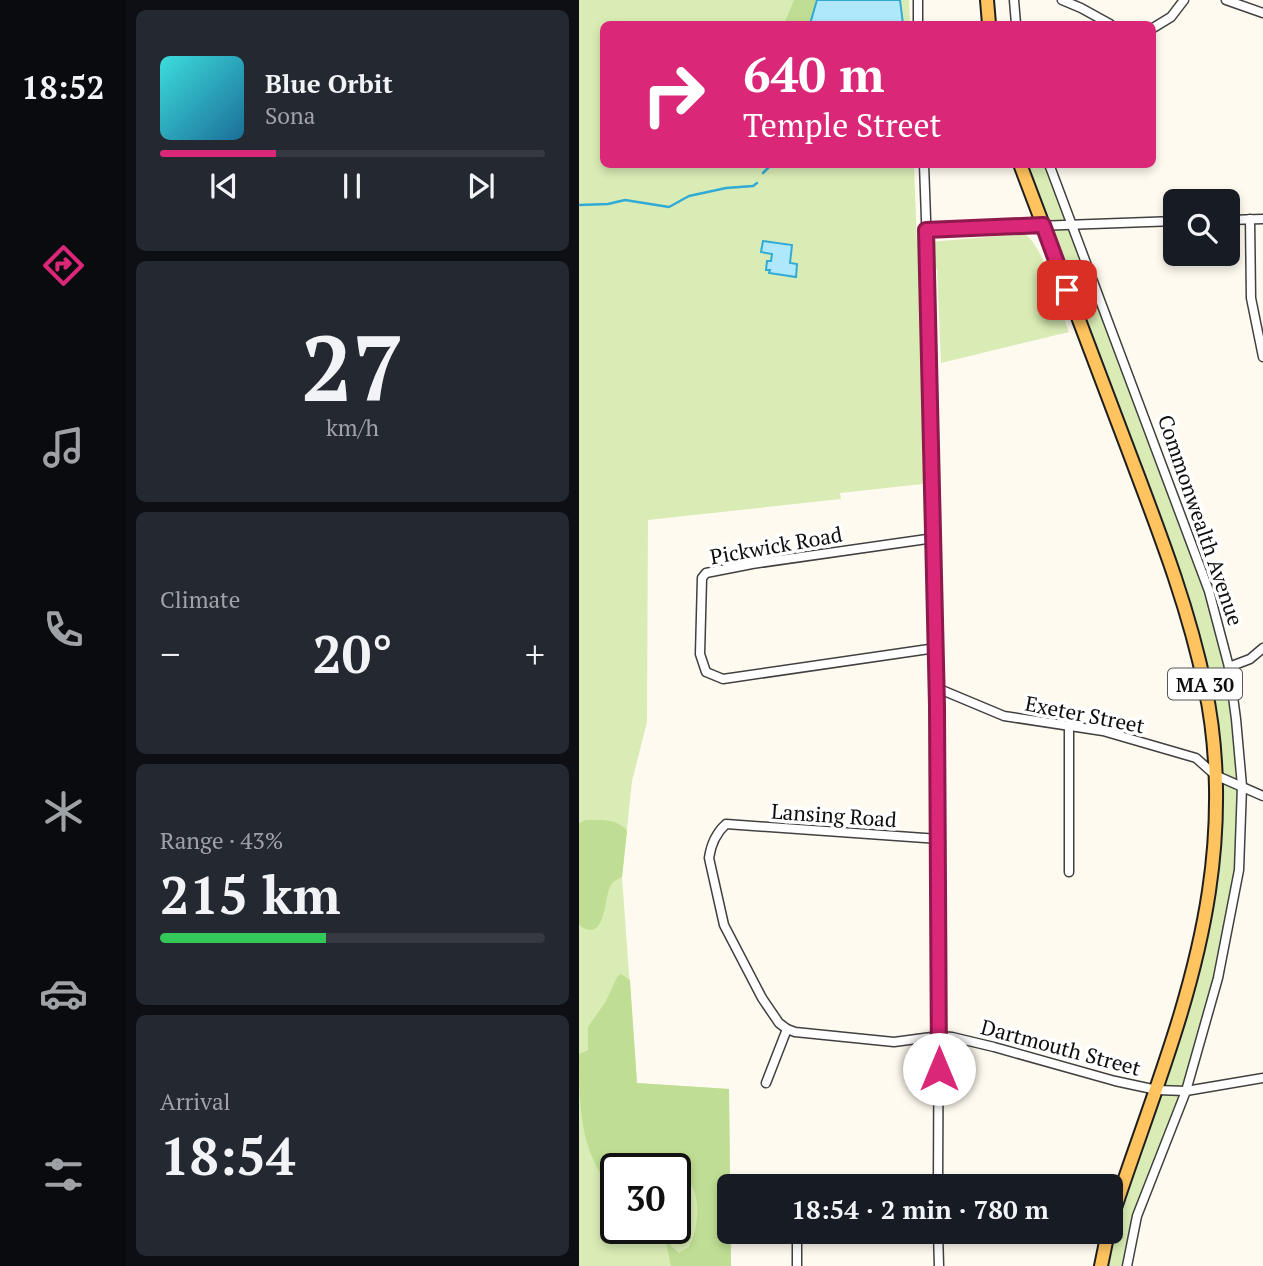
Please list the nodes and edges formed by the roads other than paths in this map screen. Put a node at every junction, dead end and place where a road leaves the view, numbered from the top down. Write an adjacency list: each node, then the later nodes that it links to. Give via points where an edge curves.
1 (918, 0): 8 (street)
2 (987, 0): 9 (main road)
3 (1014, 0): 10 (street)
4 (1062, 0): 11 (street)
5 (1184, 0): 12 (street)
6 (1226, 0): 7 (street)
7 (1263, 13)
8 (919, 21)
9 (989, 21)
10 (1016, 21)
11 (1104, 21)
12 (1156, 27)
13 (924, 168): 22 (street)
14 (1022, 168): 20 (main road, Commonwealth Avenue / MA 30)
15 (1051, 168): 21 (street, Commonwealth Avenue)
16 (1240, 219): 17 (street)
17 (1250, 219): 18 (street); 23 (street, via 1251,298)
18 (1263, 219)
19 (1163, 222): 21 (street)
20 (1043, 225): 21 (street); 22 (street); 30 (main road, Commonwealth Avenue / MA 30, via 1184,604 1206,689)
21 (1072, 225): 27 (street, Commonwealth Avenue, via 1201,570)
22 (926, 230): 24 (street)
23 (1262, 351)
24 (934, 538): 25 (street); 25 (street, Pickwick Road, via 706,573 702,578 700,654 706,672 723,679)
25 (935, 648): 28 (street)
26 (1263, 648): 27 (street)
27 (1229, 667): 31 (street, Commonwealth Avenue)
28 (937, 688): 29 (street, Exeter Street, via 1004,716); 33 (street)
29 (1069, 727): 30 (street, Exeter Street, via 1125,736 1196,758); 34 (street)
30 (1215, 775): 31 (street, Exeter Street); 39 (main road, Commonwealth Avenue / MA 30, via 1209,891)
31 (1242, 786): 32 (street, Exeter Street); 40 (street, Commonwealth Avenue, via 1239,870 1232,909)
32 (1263, 796)
33 (939, 839): 35 (street, Lansing Road, via 727,824 715,837 709,858 724,925 762,998); 36 (street)
34 (1069, 872)
35 (787, 1029): 36 (street, Dartmouth Street, via 894,1042); 38 (street)
36 (939, 1035): 39 (street, Dartmouth Street); 41 (street)
37 (1263, 1078): 40 (street, Dartmouth Street)
38 (766, 1083)
39 (1157, 1090): 40 (street, Dartmouth Street); 42 (main road, Commonwealth Avenue / MA 30)
40 (1186, 1091): 49 (street, Commonwealth Avenue, via 1137,1216)
41 (938, 1174)
42 (1123, 1186)
43 (797, 1244): 46 (street)
44 (938, 1244): 47 (street)
45 (1106, 1244): 48 (main road)
46 (797, 1266)
47 (939, 1266)
48 (1101, 1266)
49 (1127, 1266)

